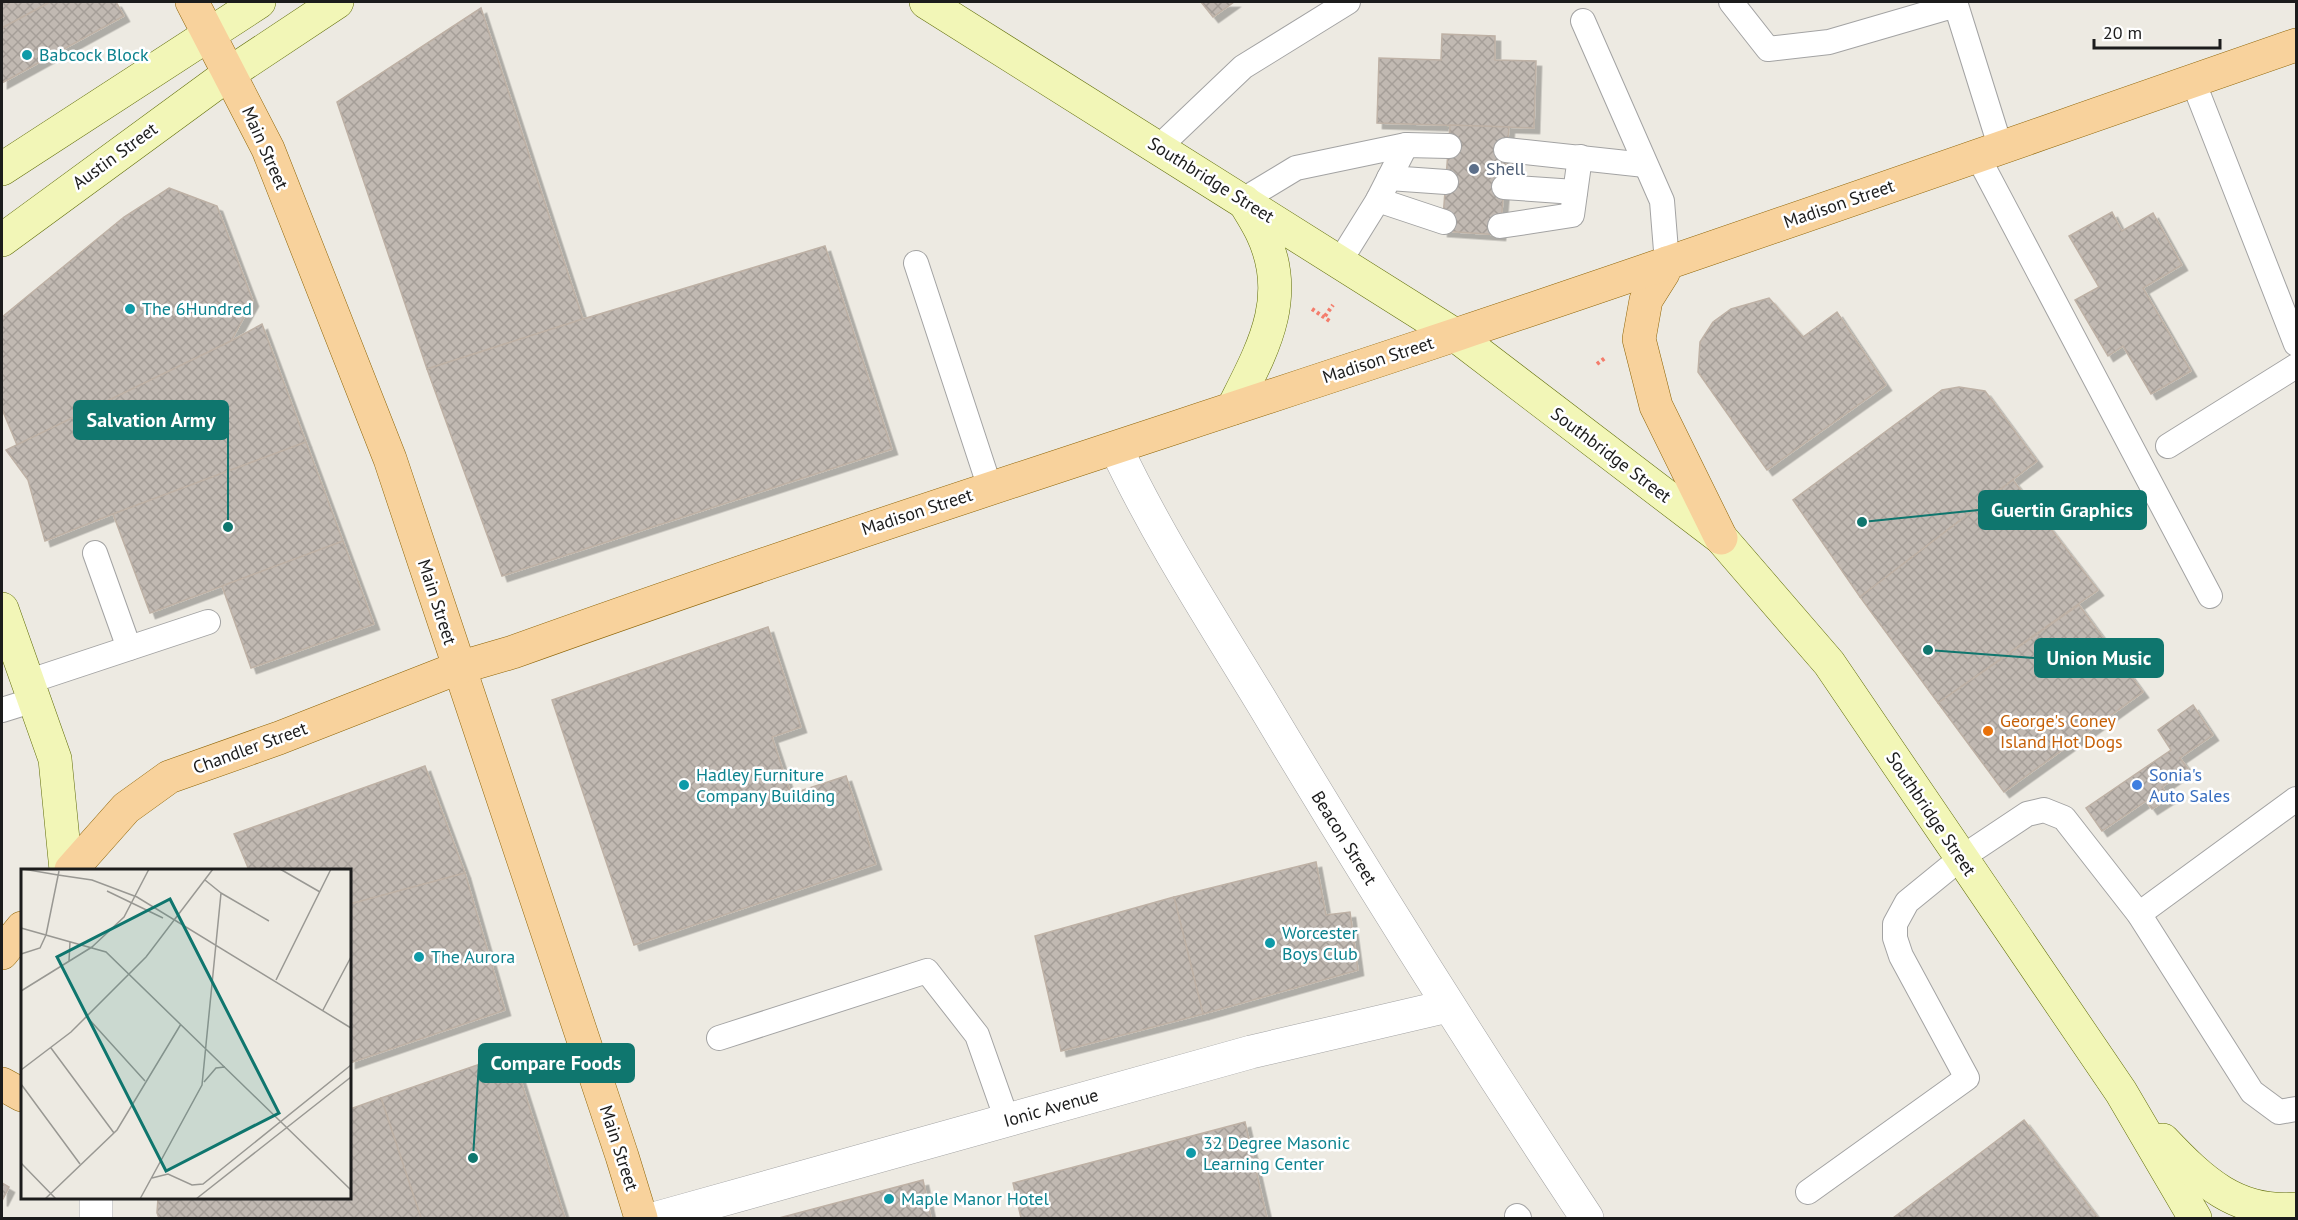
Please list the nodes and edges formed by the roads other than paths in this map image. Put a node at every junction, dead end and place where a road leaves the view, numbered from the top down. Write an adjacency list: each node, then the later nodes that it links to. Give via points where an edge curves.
1 (192, 2): 9 (main road, Main Street)
2 (259, 2): 9 (main road)
3 (337, 2): 11 (main road, Austin Street)
4 (926, 2): 15 (main road, Southbridge Street)
5 (1348, 2): 15 (lane, via 1243,67)
6 (1731, 2): 7 (lane, via 1768,49 1829,42)
7 (1961, 3): 17 (lane)
8 (1583, 21): 19 (lane)
9 (208, 34): 11 (main road, Main Street); 20 (main road)
10 (2296, 45): 12 (main road, Madison Street)
11 (230, 73): 29 (main road, Austin Street); 46 (main road, Main Street, via 268,149 386,448)
12 (2193, 81): 17 (main road, Madison Street); 34 (lane)
13 (1406, 145): 14 (lane); 21 (lane); 25 (lane, via 1296,168)
14 (1449, 146)
15 (1159, 147): 25 (main road, Southbridge Street)
16 (1506, 150): 18 (lane)
17 (1989, 153): 32 (main road, Madison Street); 42 (lane)
18 (1580, 157): 19 (lane); 24 (lane)
19 (1645, 165): 32 (lane, via 1662,201)
20 (2, 169)
21 (1389, 178): 22 (lane); 26 (lane)
22 (1446, 182)
23 (1503, 187): 24 (lane)
24 (1575, 192): 28 (lane, via 1572,215)
25 (1243, 200): 30 (main road, Southbridge Street); 36 (main road, via 1263,235 1276,296 1271,325)
26 (1378, 200): 27 (lane); 30 (lane)
27 (1444, 222)
28 (1500, 226)
29 (2, 240)
30 (1340, 261): 33 (main road, Southbridge Street)
31 (916, 263): 39 (lane)
32 (1667, 263): 33 (main road, Madison Street); 40 (main road, via 1646,300 1639,339 1656,406)
33 (1455, 335): 36 (main road, Madison Street); 40 (main road, Southbridge Street)
34 (2296, 344)
35 (2296, 366): 37 (lane)
36 (1233, 408): 38 (main road, Madison Street)
37 (2168, 446)
38 (1116, 448): 39 (main road, Madison Street); 56 (street, Beacon Street, via 1138,496)
39 (990, 488): 46 (main road, Madison Street)
40 (1721, 538): 50 (main road, Southbridge Street, via 1829,663)
41 (95, 553): 45 (lane)
42 (2210, 596)
43 (2, 609): 47 (main road)
44 (208, 622): 45 (lane)
45 (129, 648): 47 (lane)
46 (458, 669): 52 (main road, Chandler Street, via 168,777 126,808); 67 (main road, Main Street)
47 (31, 691): 48 (lane); 51 (main road, via 55,759)
48 (2, 710)
49 (2296, 799): 53 (lane)
50 (1960, 858): 53 (lane, via 2027,814 2044,810 2064,818); 59 (main road, Southbridge Street); 63 (lane, via 1907,902 1895,924 1895,938 1900,956 1967,1078)
51 (66, 869)
52 (72, 869)
53 (2139, 914): 61 (lane, via 2252,1092 2279,1112)
54 (21, 929): 55 (main road)
55 (2, 953)
56 (1448, 1006): 62 (street, Ionic Avenue, via 1251,1052); 69 (street, Beacon Street)
57 (719, 1038): 62 (lane, via 927,971 977,1035)
58 (2, 1084): 60 (main road)
59 (2121, 1092): 65 (main road, Southbridge Street, via 2180,1159 2215,1188 2253,1206); 70 (main road, Southbridge Street)
60 (21, 1094)
61 (2296, 1109)
62 (1007, 1120): 68 (street, Ionic Avenue)
63 (1808, 1192)
64 (96, 1199): 66 (street)
65 (2296, 1209)
66 (96, 1218)
67 (641, 1218)
68 (657, 1218)
69 (1587, 1218)
70 (2195, 1218)

